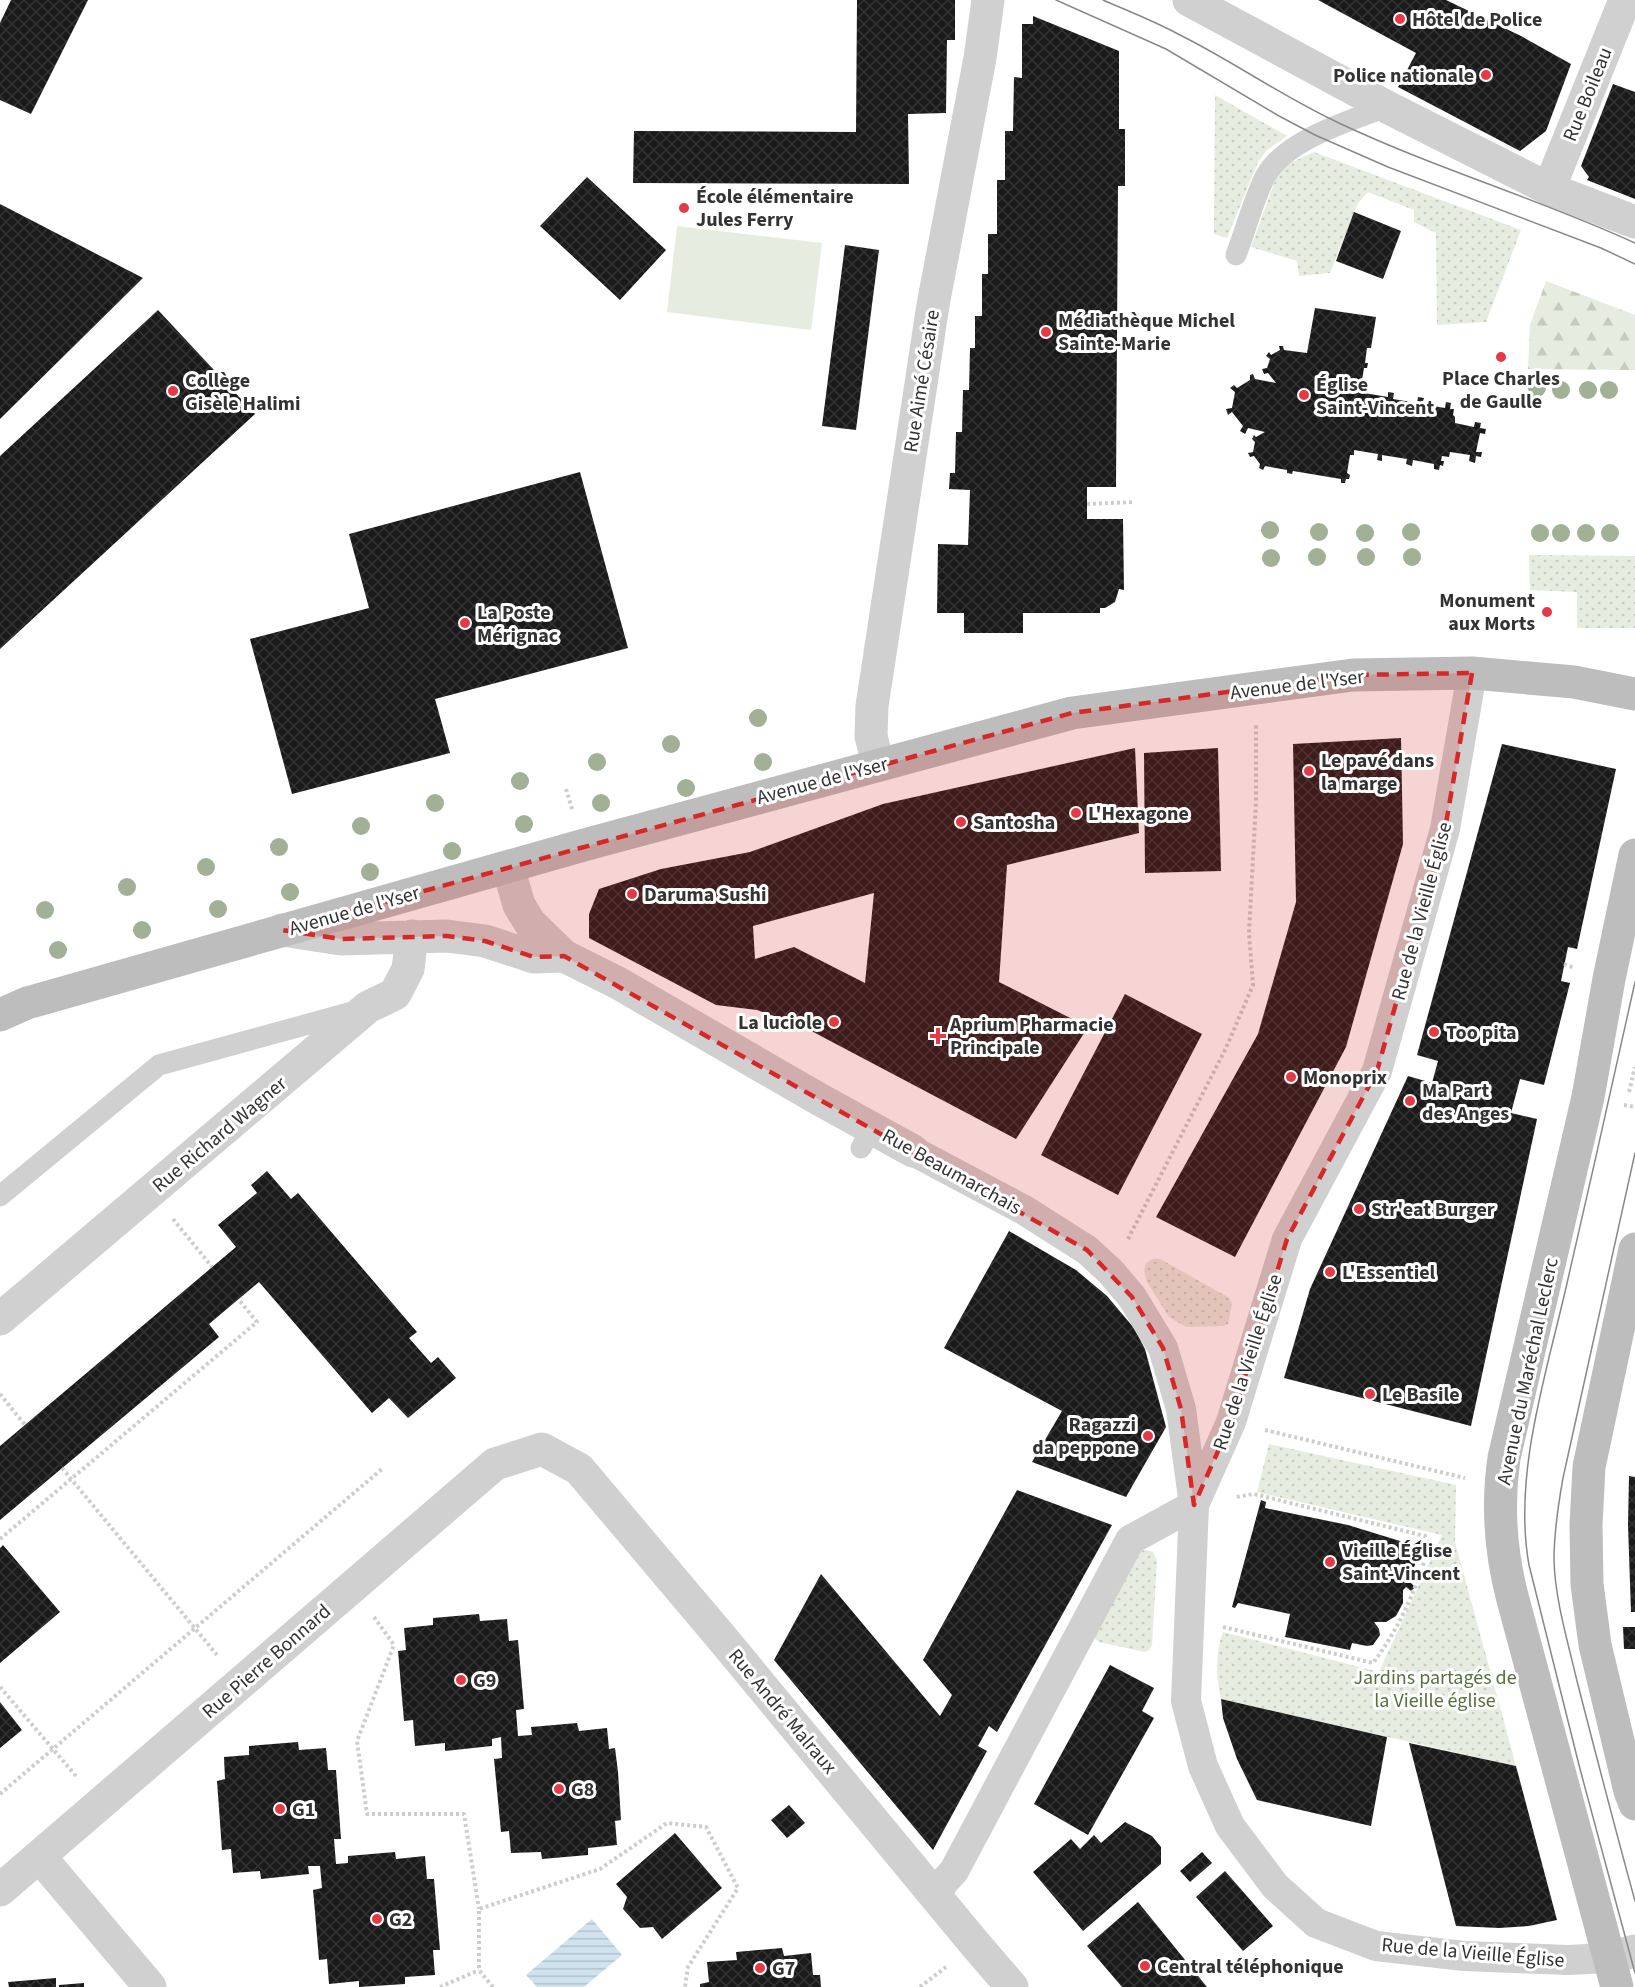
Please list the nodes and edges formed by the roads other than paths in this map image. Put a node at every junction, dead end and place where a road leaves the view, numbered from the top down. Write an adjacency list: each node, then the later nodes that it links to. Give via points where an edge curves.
1 (988, 0): 10 (street, Rue Aimé Césaire, via 933,305 872,706 871,736)
2 (1189, 0): 4 (street)
3 (1625, 0): 5 (street, Rue Boileau)
4 (1388, 107): 5 (street); 7 (lane, via 1339,123 1286,153 1266,175)
5 (1549, 189): 6 (street)
6 (1635, 222)
7 (1236, 255)
8 (1472, 673): 9 (main road, Avenue de l'Yser, via 1574,682); 10 (main road, Avenue de l'Yser, via 1353,675 1071,713); 23 (street, Rue de la Vieille Église, via 1445,829 1377,1071 1287,1239 1231,1422)
9 (1635, 694)
10 (878, 764): 12 (main road, Avenue de l'Yser)
11 (1635, 855): 28 (main road, Avenue du Maréchal Leclerc, via 1588,1097 1500,1486 1503,1563)
12 (508, 867): 13 (main road, Avenue de l'Yser); 15 (street, Rue Beaumarchais, via 519,905 530,923)
13 (282, 930): 14 (street, Rue Beaumarchais, via 341,939); 17 (main road, Avenue de l'Yser)
14 (412, 936): 15 (street, Rue Beaumarchais, via 485,941 534,957); 16 (street, Rue Richard Wagner, via 408,969 395,994)
15 (564, 956): 18 (street, Rue Beaumarchais, via 807,1092 866,1137)
16 (369, 1007): 19 (lane, via 159,1065); 21 (street, Rue Richard Wagner)
17 (9, 1008)
18 (913, 1151): 23 (street, Rue Beaumarchais, via 1024,1210 1087,1250 1132,1297 1163,1347 1181,1409)
19 (0, 1196)
20 (1635, 1249): 24 (main road, via 1589,1467 1586,1525 1587,1584 1595,1645)
21 (0, 1319)
22 (542, 1449): 25 (street, Rue Pierre Bonnard, via 495,1464); 27 (street, Rue André Malraux, via 579,1469)
23 (1194, 1505): 27 (street, via 1130,1540 954,1871); 28 (street, Rue de la Vieille Église, via 1186,1701 1203,1766 1230,1826 1275,1886 1316,1923 1376,1946 1464,1956)
24 (1635, 1804)
25 (40, 1857): 26 (street, Rue Pierre Bonnard); 29 (street)
26 (0, 1890)
27 (934, 1893): 30 (street, Rue André Malraux)
28 (1620, 1965)
29 (150, 1987)
30 (1012, 1987)

